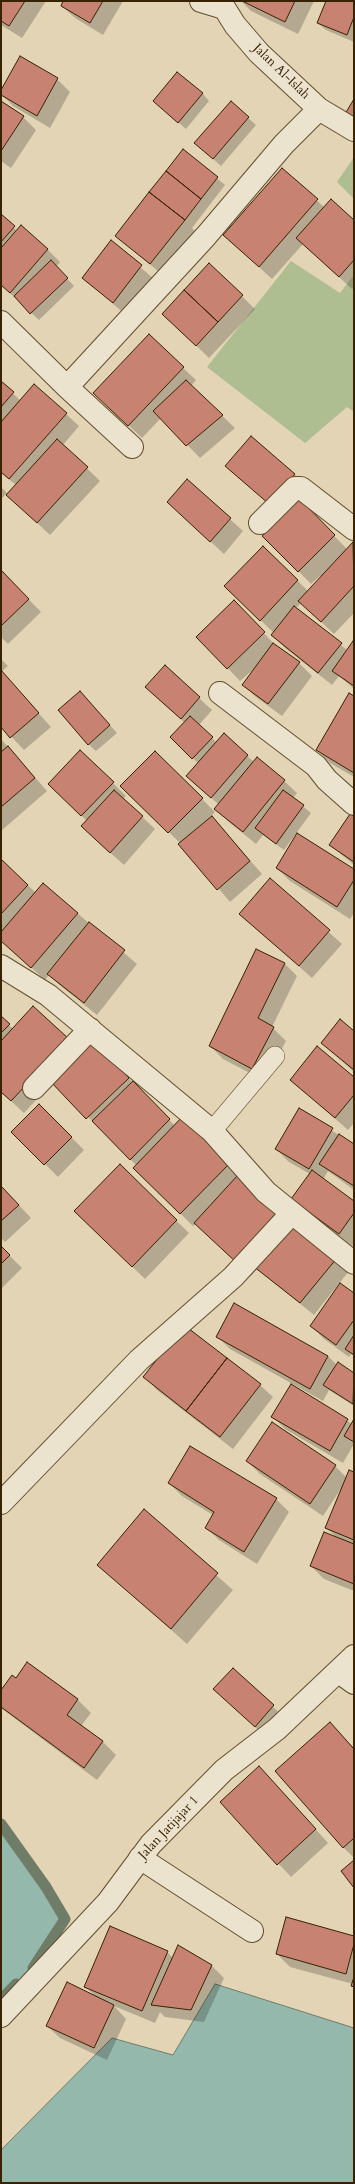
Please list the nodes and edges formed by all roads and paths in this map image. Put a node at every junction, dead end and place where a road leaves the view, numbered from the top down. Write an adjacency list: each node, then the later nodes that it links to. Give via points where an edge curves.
1 (201, 1): 2 (street)
2 (222, 4): 3 (street, Jalan Al-Islah, via 259,53)
3 (319, 108): 4 (street, Jalan Al-Islah); 6 (street)
4 (354, 130)
5 (1, 322): 6 (street)
6 (67, 387): 7 (street)
7 (132, 447)
8 (260, 523): 9 (street, via 295,488 301,488)
9 (354, 529)
10 (220, 693): 11 (street, via 316,766 326,780)
11 (354, 804)
12 (1, 966): 13 (street, via 48,995)
13 (90, 1029): 15 (street); 16 (street)
14 (275, 1056): 16 (lane)
15 (34, 1088)
16 (212, 1131): 17 (street, via 266,1192)
17 (291, 1214): 18 (street); 19 (street, via 232,1277 139,1360)
18 (354, 1263)
19 (1, 1503)
20 (354, 1656): 21 (street, Jalan Jatijajar 1)
21 (346, 1678): 22 (street, Jalan Jatijajar 1, via 224,1770)
22 (140, 1858): 23 (street); 24 (street, Jalan Jatijajar 1, via 108,1902)
23 (252, 1931)
24 (1, 2016)

